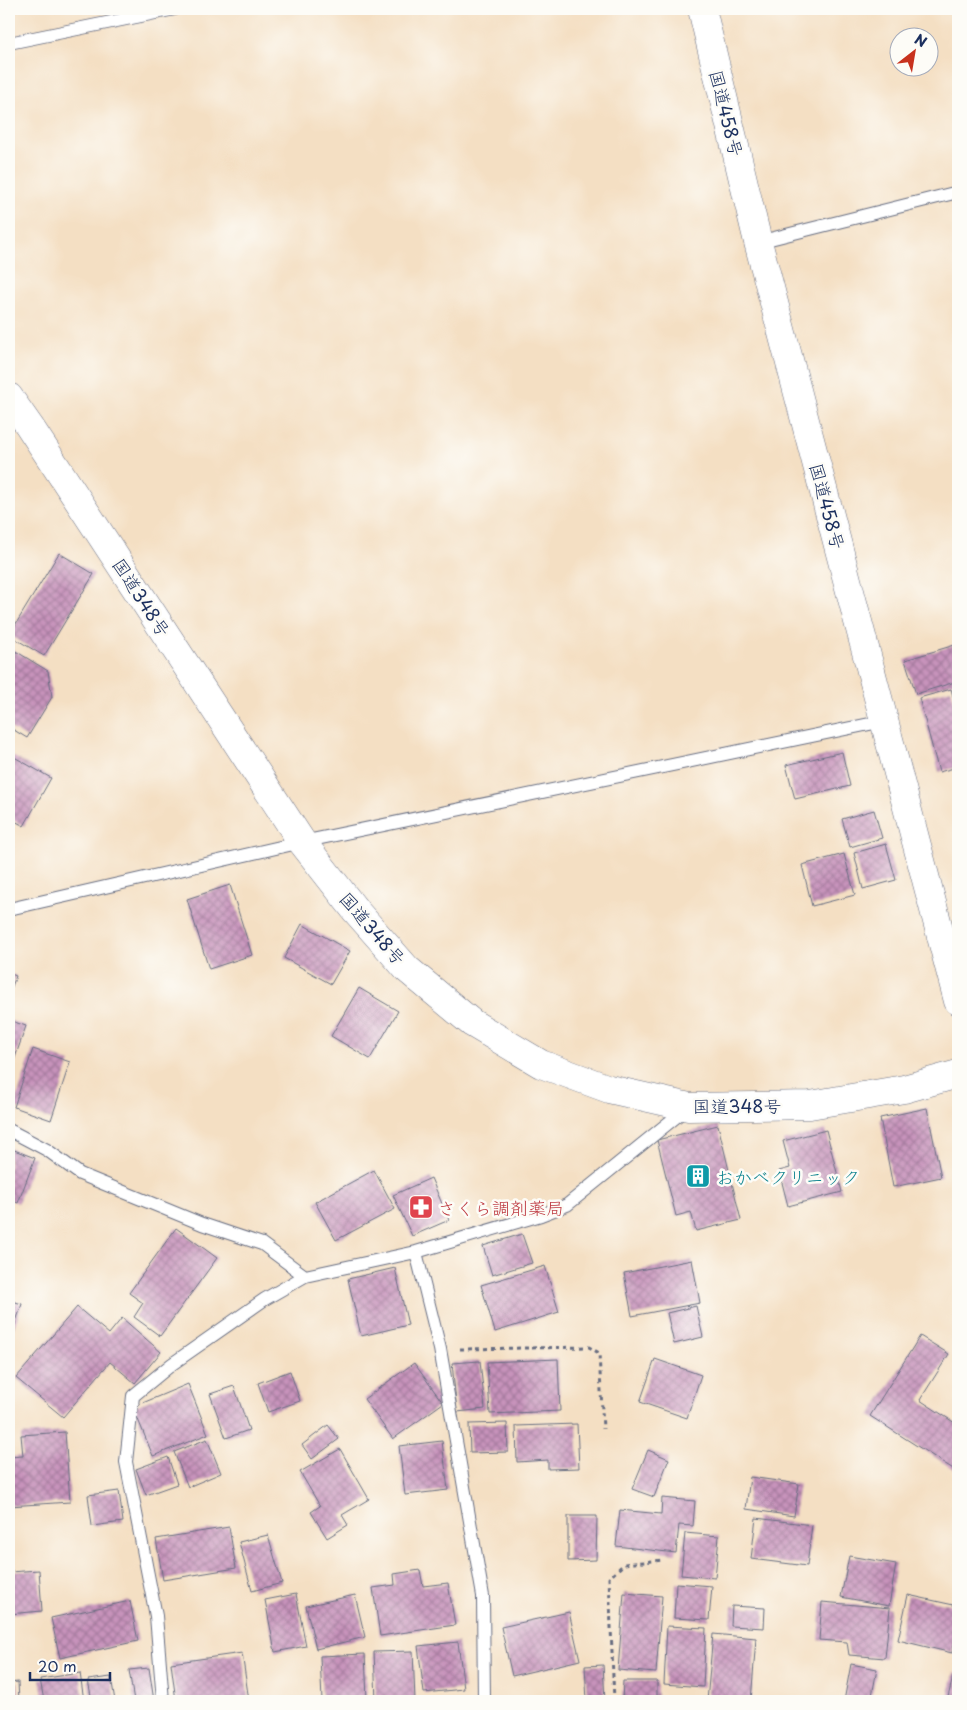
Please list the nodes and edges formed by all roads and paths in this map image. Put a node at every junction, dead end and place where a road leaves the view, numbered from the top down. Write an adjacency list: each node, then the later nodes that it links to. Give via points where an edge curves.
1 (175, 9): 3 (lane)
2 (702, 9): 5 (highway, 国道458号)
3 (9, 44)
4 (958, 192): 5 (lane)
5 (758, 242): 7 (highway, 国道458号)
6 (9, 397): 8 (highway, 国道348号)
7 (884, 721): 8 (lane); 10 (highway, 国道458号)
8 (302, 842): 9 (lane); 12 (highway, 国道348号, via 407,969 472,1024 541,1064 609,1089)
9 (9, 909)
10 (958, 1001)
11 (958, 1074): 12 (highway, 国道348号, via 904,1089 810,1105)
12 (689, 1107): 14 (lane, via 567,1205)
13 (9, 1130): 15 (lane, via 80,1174 202,1224 262,1244)
14 (416, 1252): 15 (lane); 16 (lane)
15 (306, 1276): 19 (lane, via 265,1299 132,1396 126,1462 156,1616)
16 (440, 1350): 17 (path, via 589,1347 599,1353); 20 (lane, via 483,1596)
17 (603, 1429)
18 (663, 1560): 21 (path, via 624,1564 608,1578)
19 (163, 1701)
20 (484, 1701)
21 (614, 1701)

